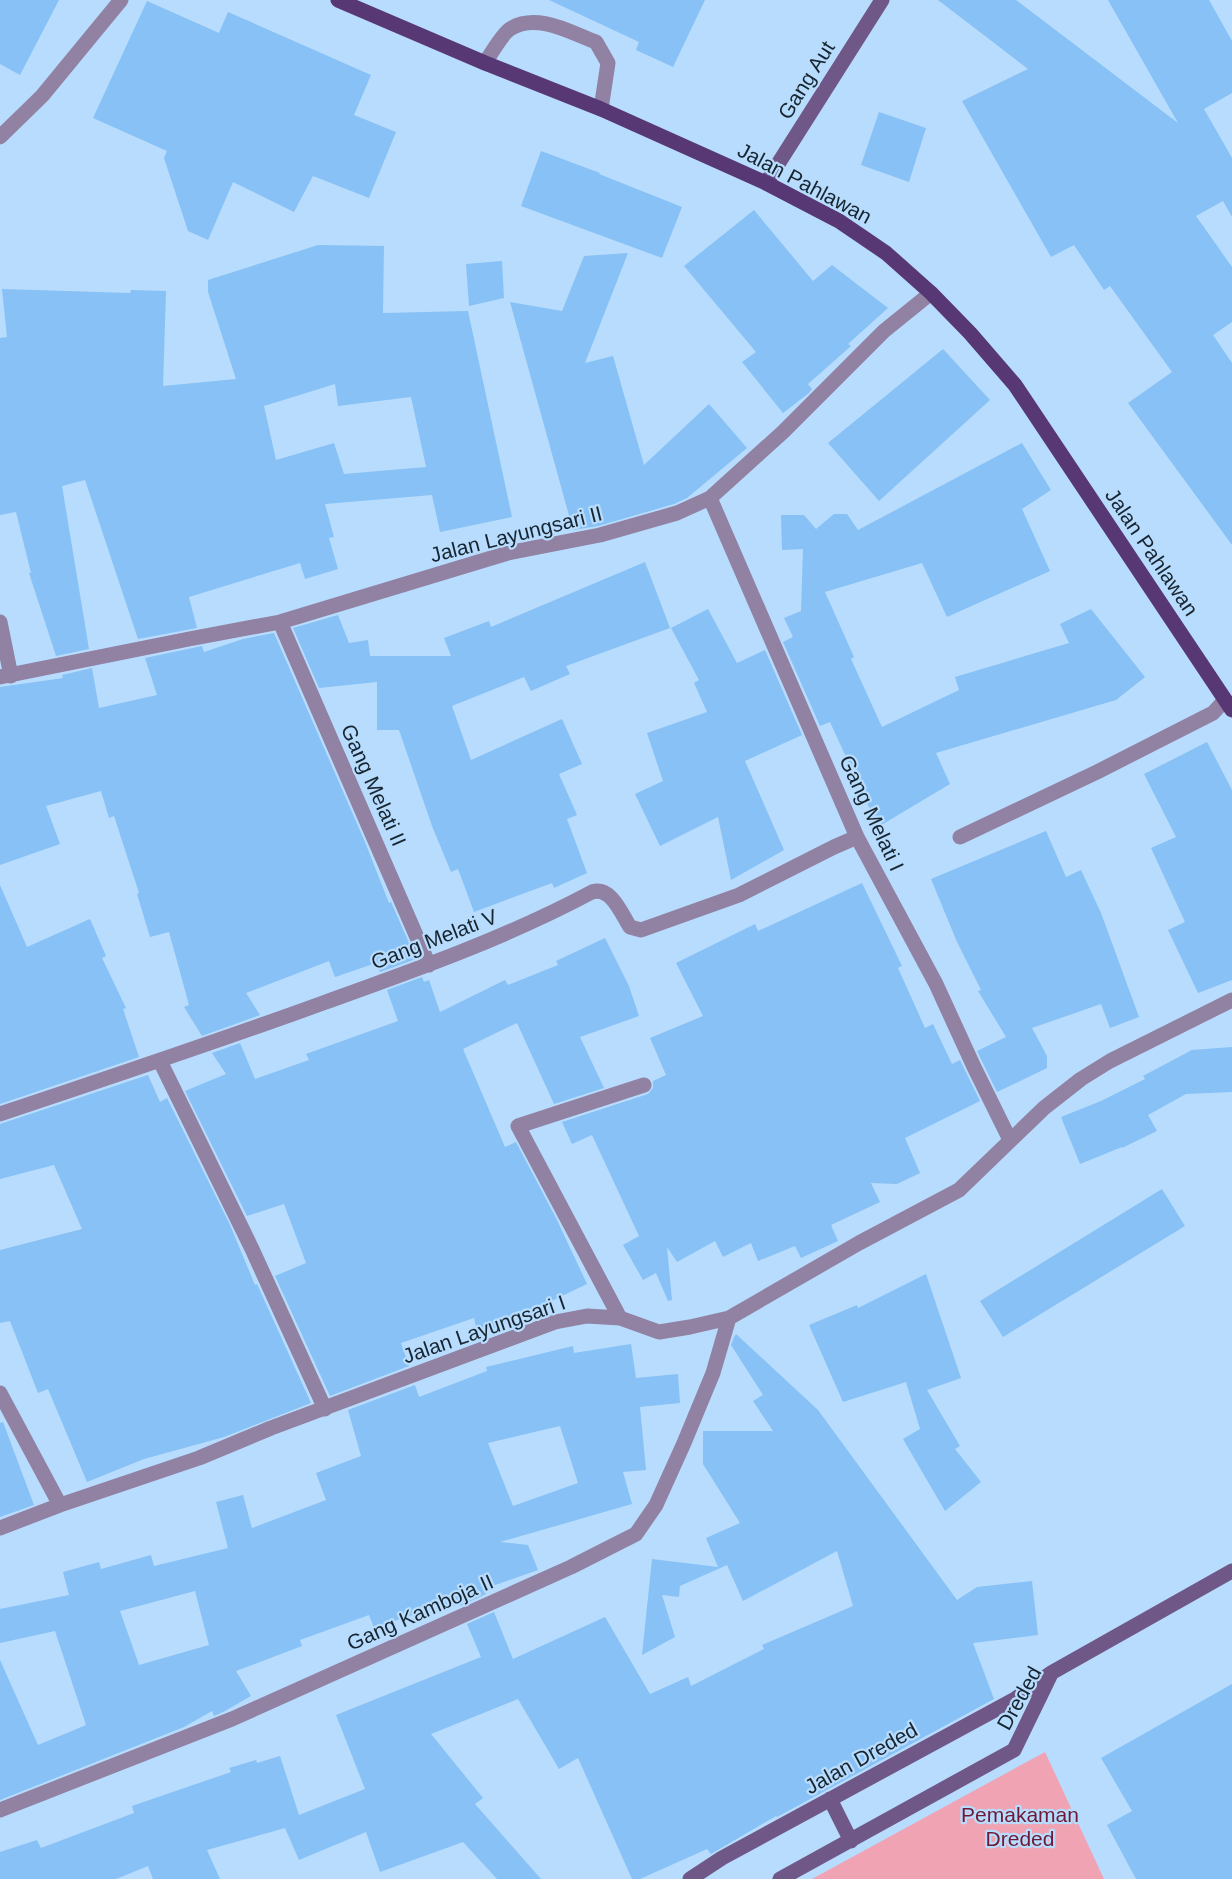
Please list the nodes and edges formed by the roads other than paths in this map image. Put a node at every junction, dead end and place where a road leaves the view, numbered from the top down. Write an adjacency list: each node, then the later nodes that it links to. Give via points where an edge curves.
1 (122, 0): 6 (street, via 42,96)
2 (338, 0): 4 (main road, Jalan Pahlawan)
3 (882, 0): 7 (street, Gang Aut)
4 (485, 63): 5 (main road, Jalan Pahlawan); 5 (street, via 509,29 531,21 596,42 608,63)
5 (601, 110): 7 (main road, Jalan Pahlawan)
6 (0, 137)
7 (766, 183): 8 (main road, Jalan Pahlawan, via 839,221 886,253)
8 (931, 293): 9 (street, Jalan Layungsari II, via 884,331); 13 (main road, Jalan Pahlawan, via 1015,385)
9 (710, 498): 11 (street, Jalan Layungsari II, via 677,513 600,536 508,553); 14 (street, Gang Melati I)
10 (0, 622): 12 (street)
11 (280, 622): 12 (street, Jalan Layungsari II); 16 (street, Gang Melati II)
12 (6, 677)
13 (1229, 705): 15 (street)
14 (857, 837): 16 (street, Gang Melati V, via 739,895 641,930 630,927 607,893 599,890); 21 (street, Gang Melati I, via 936,984)
15 (960, 837)
16 (429, 965): 18 (street, Gang Melati V)
17 (1232, 1000): 21 (street, Jalan Layungsari I, via 1081,1079)
18 (160, 1061): 20 (street, Gang Melati V); 25 (street)
19 (644, 1085): 22 (street, via 518,1126)
20 (0, 1114)
21 (1010, 1140): 23 (street, Jalan Layungsari I, via 959,1190 859,1242)
22 (620, 1318): 23 (street, Jalan Layungsari I, via 659,1332); 25 (street, Jalan Layungsari I, via 587,1316 555,1322)
23 (729, 1318): 31 (street, Gang Kamboja II, via 713,1373 684,1443 656,1505 636,1534 561,1572 232,1719)
24 (0, 1393): 26 (street)
25 (325, 1409): 26 (street, Jalan Layungsari I, via 199,1458)
26 (60, 1505): 27 (street, Jalan Layungsari I)
27 (0, 1528)
28 (1232, 1571): 29 (street, Dreded)
29 (1051, 1673): 30 (street, Jalan Dreded, via 1015,1699); 32 (street, Dreded, via 1014,1750)
30 (830, 1799): 32 (street); 33 (street, Jalan Dreded)
31 (0, 1810)
32 (851, 1841): 34 (street, Dreded)
33 (690, 1879)
34 (780, 1879)

